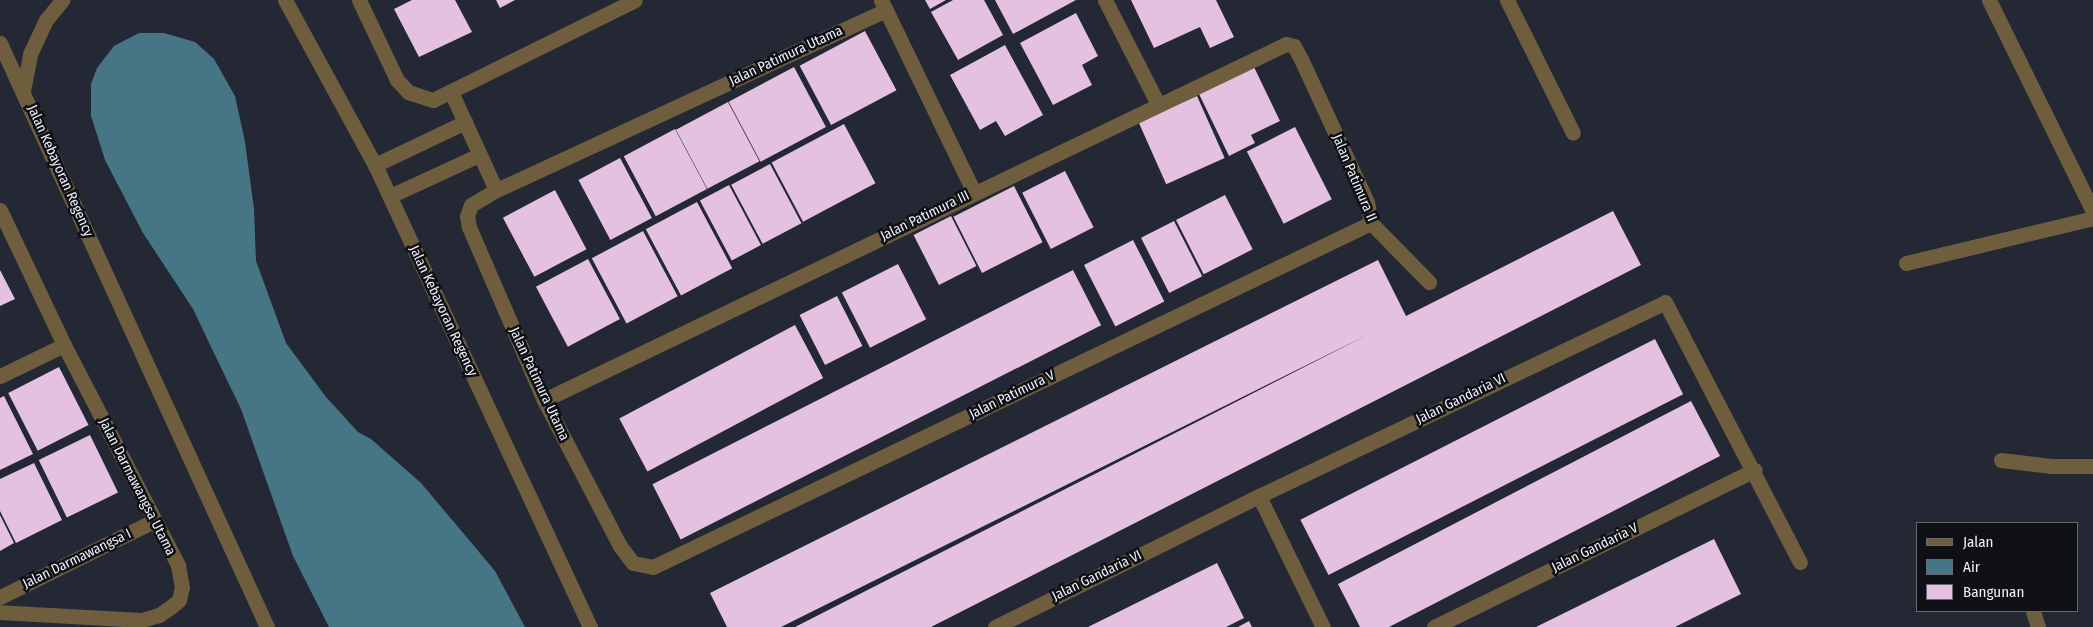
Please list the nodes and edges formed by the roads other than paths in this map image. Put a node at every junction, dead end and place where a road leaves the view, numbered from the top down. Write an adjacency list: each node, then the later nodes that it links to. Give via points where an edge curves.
1 (62, 0): 11 (street, via 46,20 30,54)
2 (285, 0): 17 (street, Jalan Kebayoran Regency)
3 (358, 0): 12 (street, via 401,86 420,98 433,100)
4 (636, 0): 12 (street)
5 (1105, 0): 13 (street)
6 (1507, 0): 15 (street)
7 (1988, 0): 22 (street)
8 (883, 5): 18 (street, Jalan Patimura Utama); 19 (street, Jalan Patimura Utama)
9 (0, 43): 11 (street, Jalan Kebayoran Regency)
10 (1301, 59): 13 (street, Jalan Patimura III, via 1294,46 1286,44); 24 (street, Jalan Patimura II, via 1367,202)
11 (23, 91): 40 (street, Jalan Kebayoran Regency)
12 (450, 92): 14 (street)
13 (1158, 104): 19 (street, Jalan Patimura III)
14 (465, 122): 16 (street); 17 (street)
15 (1573, 133)
16 (479, 155): 18 (street); 20 (street)
17 (375, 165): 20 (street, Jalan Kebayoran Regency)
18 (496, 190): 29 (street, Jalan Patimura Utama, via 471,204 467,216 469,227)
19 (974, 192): 29 (street, Jalan Patimura III)
20 (390, 196): 41 (street, Jalan Kebayoran Regency)
21 (0, 210): 27 (street, Jalan Darmawangsa Utama)
22 (2093, 211)
23 (2093, 218): 25 (street)
24 (1371, 223): 26 (street, Jalan Patimura II); 36 (street, Jalan Patimura V)
25 (1906, 263)
26 (1429, 282)
27 (64, 345): 28 (street); 34 (street, Jalan Darmawangsa Utama)
28 (0, 376)
29 (544, 400): 36 (street, Jalan Patimura Utama, via 620,546 633,563)
30 (2001, 460): 31 (street, via 2051,466)
31 (2093, 466)
32 (1755, 470): 33 (street, Jalan Gandaria VI, via 1665,302); 35 (street, Jalan Gandaria VI); 44 (street, Jalan Gandaria V)
33 (1259, 496): 42 (street, Jalan Gandaria VI); 43 (street)
34 (154, 521): 37 (street, Jalan Darmawangsa I); 38 (street, Jalan Darmawangsa Utama, via 178,565 182,581 180,600 159,615 141,620)
35 (1800, 562)
36 (653, 568)
37 (0, 598)
38 (0, 612)
39 (2033, 612): 45 (street)
40 (267, 627)
41 (590, 627)
42 (995, 627)
43 (1323, 627)
44 (1434, 627)
45 (2038, 627)

